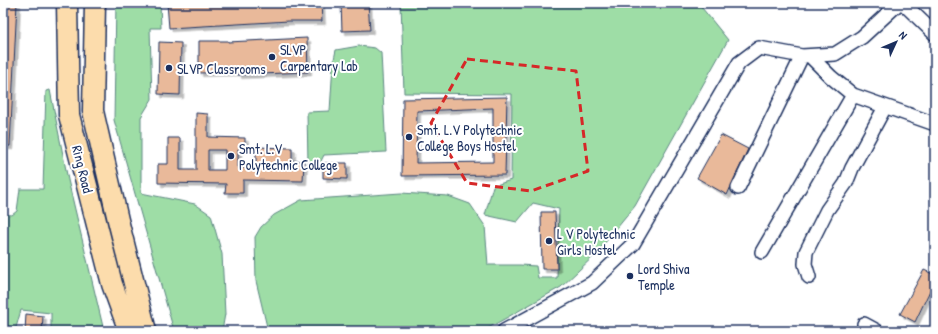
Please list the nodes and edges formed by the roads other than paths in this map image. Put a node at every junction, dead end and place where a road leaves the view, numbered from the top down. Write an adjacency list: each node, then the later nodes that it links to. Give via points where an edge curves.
1 (67, 3): 7 (main road, Ring Road)
2 (95, 3): 8 (main road, Ring Road)
3 (899, 3): 6 (street, via 862,37 835,54)
4 (902, 3): 5 (street)
5 (935, 34)
6 (806, 56): 9 (street); 12 (street); 17 (street, via 759,48 739,63 633,244 592,283)
7 (69, 62): 8 (main road); 16 (main road, Ring Road, via 69,115 112,284)
8 (94, 65): 16 (main road, Ring Road, via 93,111 118,220)
9 (853, 94): 10 (street); 13 (street)
10 (886, 107): 11 (street); 14 (street, via 806,252 805,264)
11 (935, 124)
12 (738, 188)
13 (762, 252)
14 (809, 277)
15 (864, 324): 18 (street)
16 (136, 328)
17 (504, 331)
18 (877, 331)

